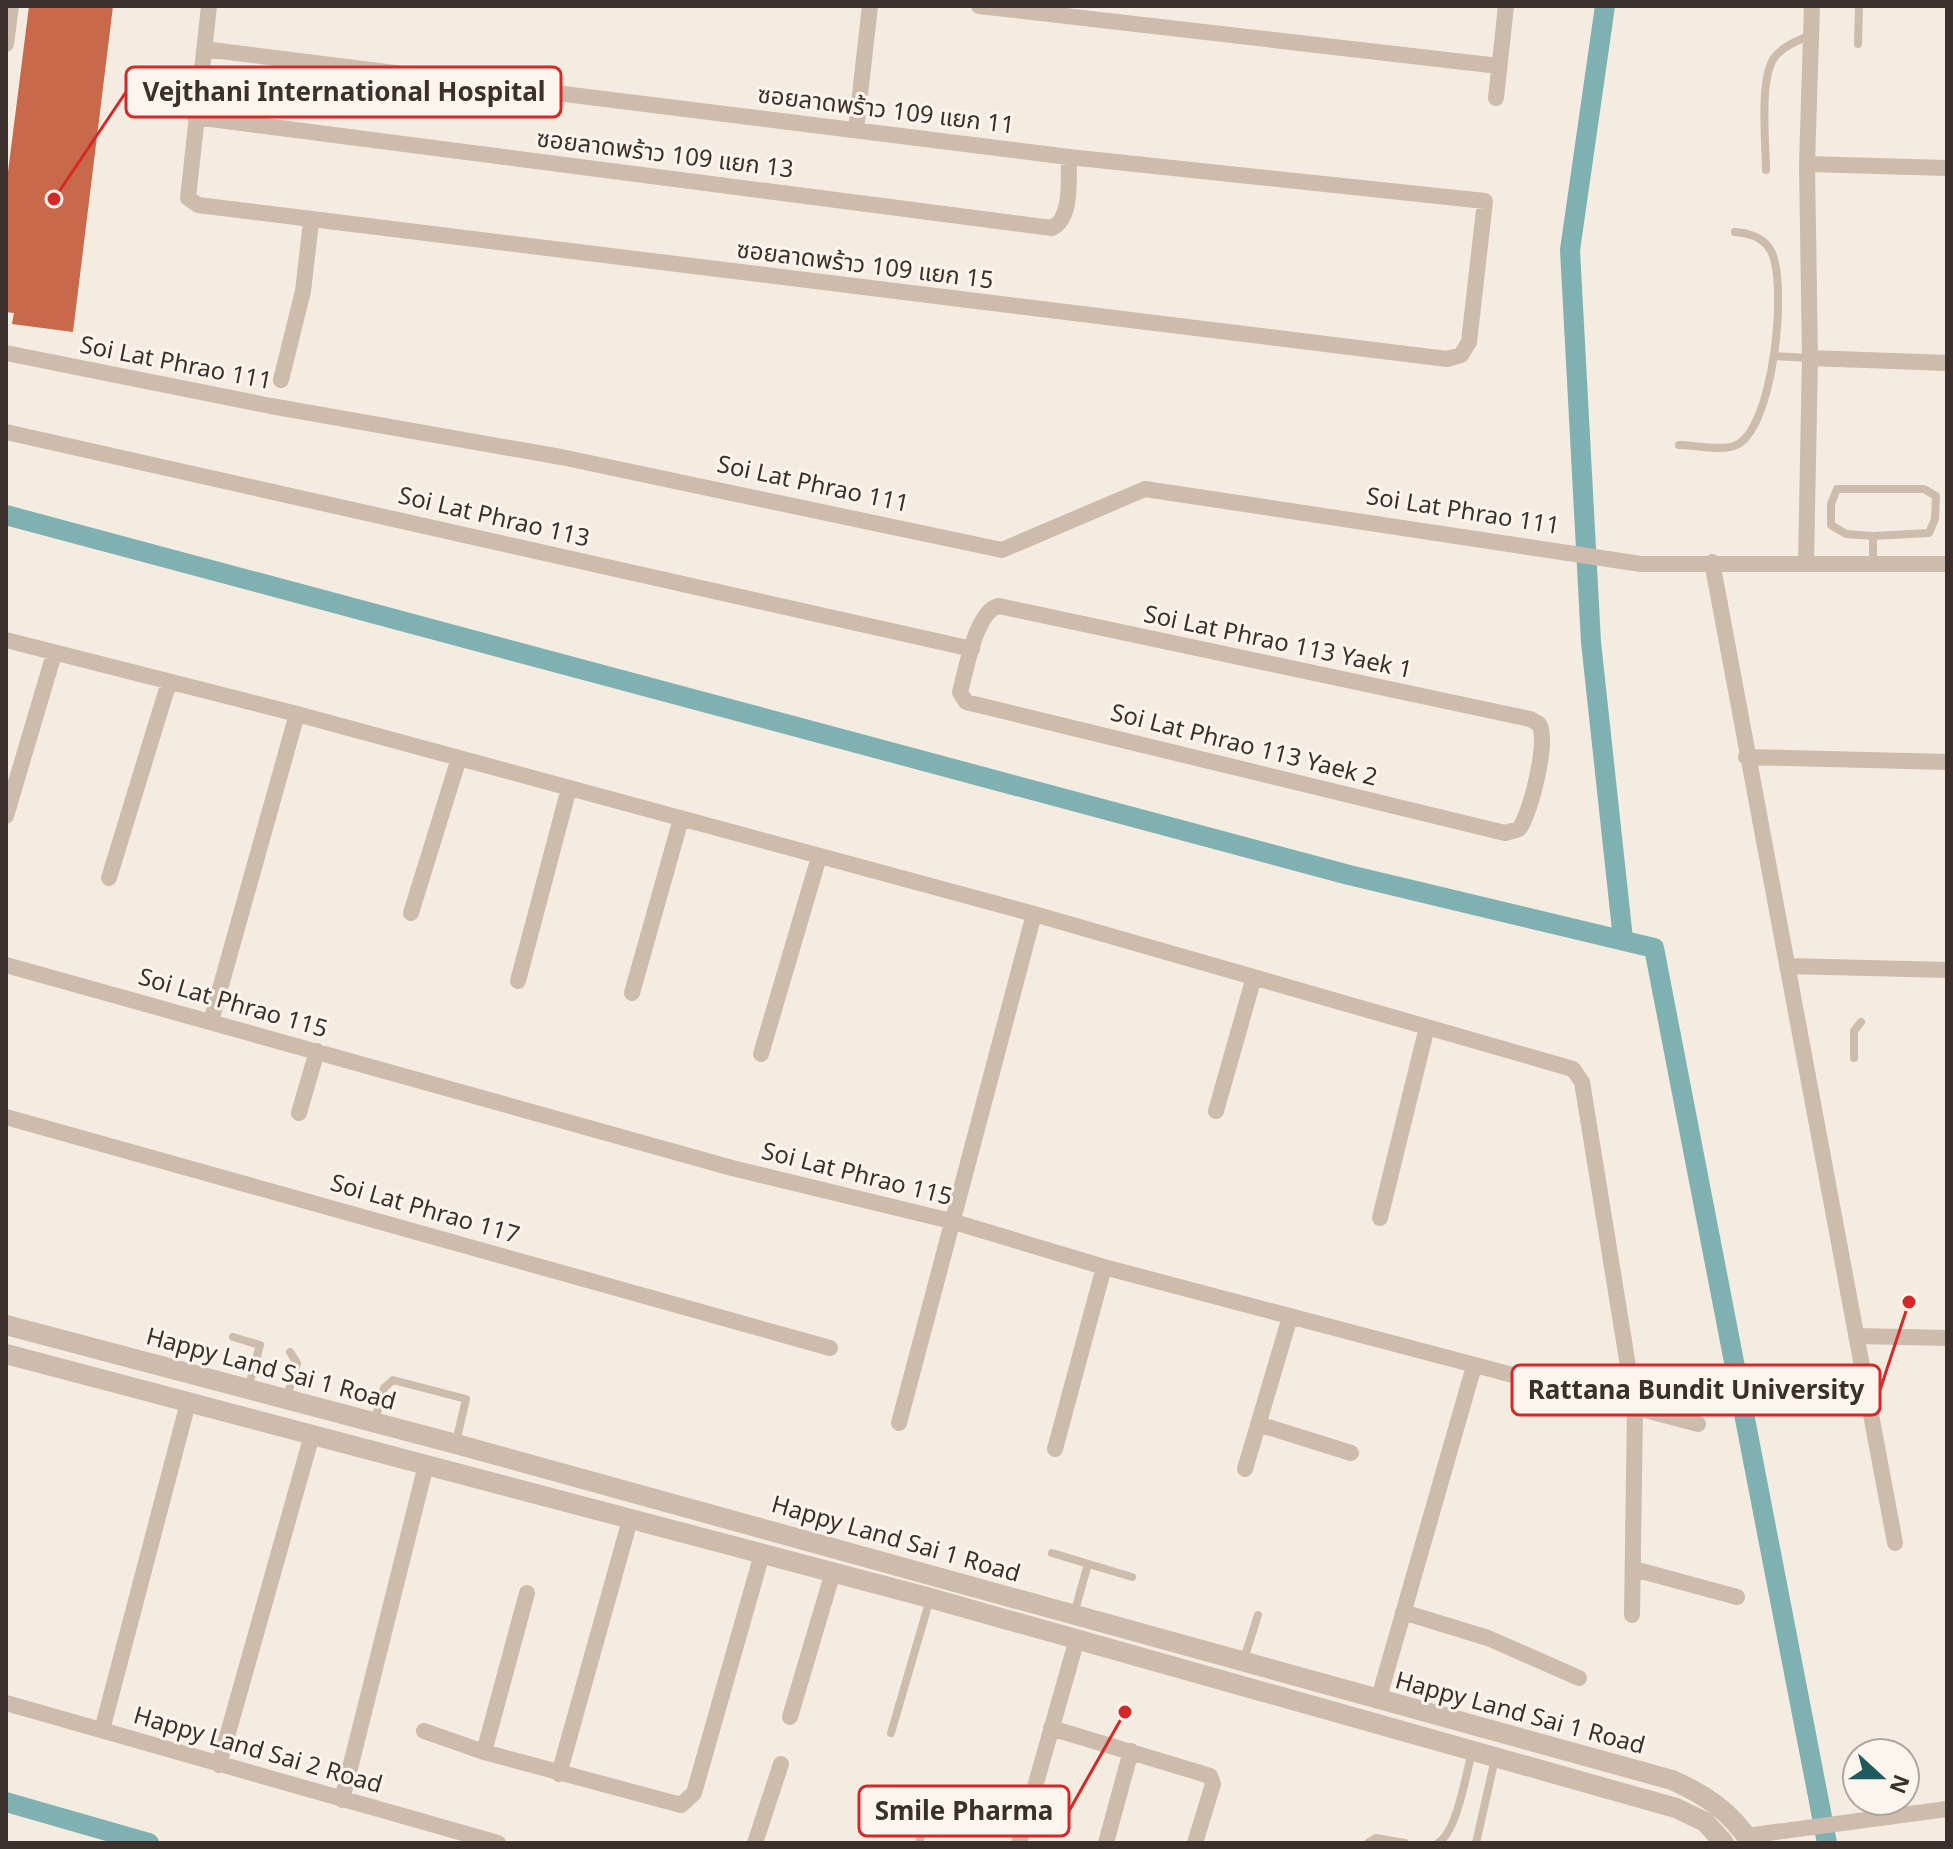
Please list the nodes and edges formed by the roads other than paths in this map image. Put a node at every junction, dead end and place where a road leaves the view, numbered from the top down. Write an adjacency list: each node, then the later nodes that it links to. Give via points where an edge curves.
1 (11, 6): 9 (street)
2 (209, 6): 11 (street)
3 (870, 6): 15 (street)
4 (979, 6): 12 (street)
5 (1506, 6): 12 (street)
6 (1812, 6): 8 (street)
7 (1859, 6): 10 (lane)
8 (1811, 35): 17 (street); 19 (lane, via 1772,60 1767,78)
9 (6, 44)
10 (1858, 44)
11 (204, 49): 14 (street); 15 (street, ซอยลาดพร้าว 109 แยก 11)
12 (1499, 66): 13 (street)
13 (1496, 98)
14 (195, 117): 16 (street, ซอยลาดพร้าว 109 แยก 13, via 1052,228 1065,215); 20 (street, ซอยลาดพร้าว 109 แยก 15, via 188,198 198,205)
15 (856, 130): 16 (street, ซอยลาดพร้าว 109 แยก 11)
16 (1069, 157): 22 (street, ซอยลาดพร้าว 109 แยก 11, via 1485,201)
17 (1807, 164): 18 (street); 25 (street)
18 (1947, 168)
19 (1766, 170)
20 (311, 222): 22 (street, ซอยลาดพร้าว 109 แยก 15, via 1447,359 1461,355 1469,342); 27 (street, via 303,291)
21 (1735, 232): 24 (lane, via 1750,233 1773,254)
22 (1476, 279)
23 (6, 353): 31 (street, Soi Lat Phrao 111, via 561,457 1002,550 1145,489 1641,564)
24 (1775, 356): 25 (lane); 29 (lane, via 1759,421 1749,435 1734,446)
25 (1810, 358): 26 (street); 32 (street)
26 (1947, 363)
27 (281, 380)
28 (6, 432): 36 (street, Soi Lat Phrao 113)
29 (1679, 445)
30 (1873, 536): 30 (lane, via 1929,533 1936,496 1924,489 1837,489 1831,525 1846,534); 33 (lane)
31 (1712, 562): 32 (street, Soi Lat Phrao 111); 40 (street)
32 (1806, 562): 33 (street, Soi Lat Phrao 111)
33 (1873, 563): 34 (street, Soi Lat Phrao 111)
34 (1947, 564)
35 (6, 640): 37 (street)
36 (972, 649): 43 (street, Soi Lat Phrao 113 Yaek 1, via 985,614 999,606 1530,719 1539,724 1544,739); 43 (street, Soi Lat Phrao 113 Yaek 2, via 960,692 966,702 1489,830 1519,829)
37 (54, 654): 38 (street); 45 (street)
38 (169, 682): 39 (street); 48 (street)
39 (297, 714): 41 (street); 57 (street)
40 (1746, 757): 42 (street); 52 (street)
41 (459, 758): 44 (street); 49 (street)
42 (1947, 762)
43 (1534, 784)
44 (569, 788): 46 (street); 55 (street)
45 (6, 816)
46 (681, 819): 47 (street); 56 (street)
47 (819, 857): 50 (street); 61 (street)
48 (109, 878)
49 (411, 913)
50 (1034, 914): 54 (street); 67 (street)
51 (6, 965): 57 (street, Soi Lat Phrao 115)
52 (1787, 966): 53 (street); 71 (street)
53 (1947, 970)
54 (1254, 977): 59 (street); 63 (street)
55 (518, 981)
56 (632, 993)
57 (211, 1021): 60 (street, Soi Lat Phrao 115)
58 (1861, 1022): 62 (lane, via 1854,1031)
59 (1427, 1027): 66 (street); 81 (street, via 1560,1062 1582,1082)
60 (317, 1051): 64 (street); 67 (street, Soi Lat Phrao 115, via 732,1168)
61 (761, 1054)
62 (1854, 1058)
63 (1216, 1111)
64 (299, 1113)
65 (6, 1117): 74 (street, Soi Lat Phrao 117)
66 (1380, 1218)
67 (951, 1221): 68 (street, Soi Lat Phrao 115); 82 (street)
68 (1104, 1267): 69 (street, Soi Lat Phrao 115); 88 (street)
69 (1290, 1317): 77 (street, Soi Lat Phrao 115); 84 (street)
70 (6, 1325): 78 (street, Happy Land Sai 1 Road)
71 (1856, 1336): 73 (street); 94 (street)
72 (233, 1337): 78 (lane, via 260,1345)
73 (1947, 1338)
74 (830, 1348)
75 (290, 1352): 79 (lane, via 297,1363)
76 (6, 1354): 80 (street, Happy Land Sai 1 Road)
77 (1474, 1366): 81 (street, Soi Lat Phrao 115); 104 (street)
78 (247, 1390): 79 (street, Happy Land Sai 1 Road)
79 (286, 1401): 83 (street, Happy Land Sai 1 Road)
80 (188, 1403): 86 (street, Happy Land Sai 1 Road); 117 (street)
81 (1635, 1409): 85 (street, Soi Lat Phrao 115); 98 (street)
82 (899, 1423)
83 (374, 1424): 87 (street, Happy Land Sai 1 Road); 87 (lane, via 384,1388 393,1380 463,1396 467,1404)
84 (1258, 1424): 89 (street); 91 (street)
85 (1698, 1424)
86 (312, 1435): 90 (street, Happy Land Sai 1 Road); 125 (street)
87 (456, 1444): 92 (street, Happy Land Sai 1 Road)
88 (1055, 1449)
89 (1351, 1453)
90 (426, 1465): 93 (street, Happy Land Sai 1 Road); 128 (street)
91 (1245, 1469)
92 (636, 1494): 93 (street); 107 (street, Happy Land Sai 1 Road)
93 (630, 1520): 96 (street, Happy Land Sai 1 Road); 126 (street)
94 (1895, 1543)
95 (1052, 1553): 97 (lane)
96 (762, 1554): 99 (street, Happy Land Sai 1 Road); 126 (street, via 689,1800 681,1805)
97 (1088, 1564): 100 (lane); 107 (lane)
98 (1634, 1569): 102 (street); 106 (street)
99 (833, 1572): 103 (street, Happy Land Sai 1 Road); 115 (street)
100 (1132, 1577)
101 (527, 1593): 122 (street)
102 (1737, 1597)
103 (930, 1598): 108 (street, Happy Land Sai 1 Road); 119 (lane)
104 (1403, 1612): 112 (street, via 1488,1638); 113 (street)
105 (1258, 1615): 110 (lane)
106 (1632, 1615)
107 (1078, 1616): 108 (street); 109 (street, Happy Land Sai 1 Road)
108 (1077, 1639): 111 (street, Happy Land Sai 1 Road); 116 (street)
109 (1174, 1643): 110 (street, Happy Land Sai 1 Road); 111 (street)
110 (1243, 1663): 113 (street, Happy Land Sai 1 Road)
111 (1167, 1665): 121 (street, Happy Land Sai 1 Road)
112 (1579, 1678)
113 (1378, 1701): 130 (street, Happy Land Sai 1 Road, via 1672,1780 1717,1804)
114 (6, 1703): 117 (street, Happy Land Sai 2 Road)
115 (790, 1717)
116 (1051, 1728): 120 (street); 134 (street)
117 (102, 1730): 125 (street, Happy Land Sai 2 Road)
118 (424, 1731): 122 (street)
119 (891, 1733)
120 (1131, 1751): 135 (street); 136 (street, via 1210,1776 1213,1784)
121 (1472, 1751): 123 (street, Happy Land Sai 1 Road); 139 (lane, via 1452,1824)
122 (484, 1752): 126 (street)
123 (1495, 1758): 140 (lane); 141 (street, Happy Land Sai 1 Road, via 1676,1808 1705,1822)
124 (781, 1764): 132 (street)
125 (219, 1765): 128 (street, Happy Land Sai 2 Road)
126 (559, 1774)
127 (933, 1791): 133 (lane)
128 (342, 1800): 131 (street, Happy Land Sai 2 Road)
129 (1947, 1809): 130 (street)
130 (1748, 1839): 141 (street)
131 (498, 1843)
132 (755, 1843)
133 (919, 1843)
134 (1019, 1843)
135 (1106, 1843)
136 (1195, 1843)
137 (1368, 1843): 138 (lane, via 1376,1838)
138 (1405, 1843)
139 (1438, 1843)
140 (1476, 1843)
141 (1724, 1843)

